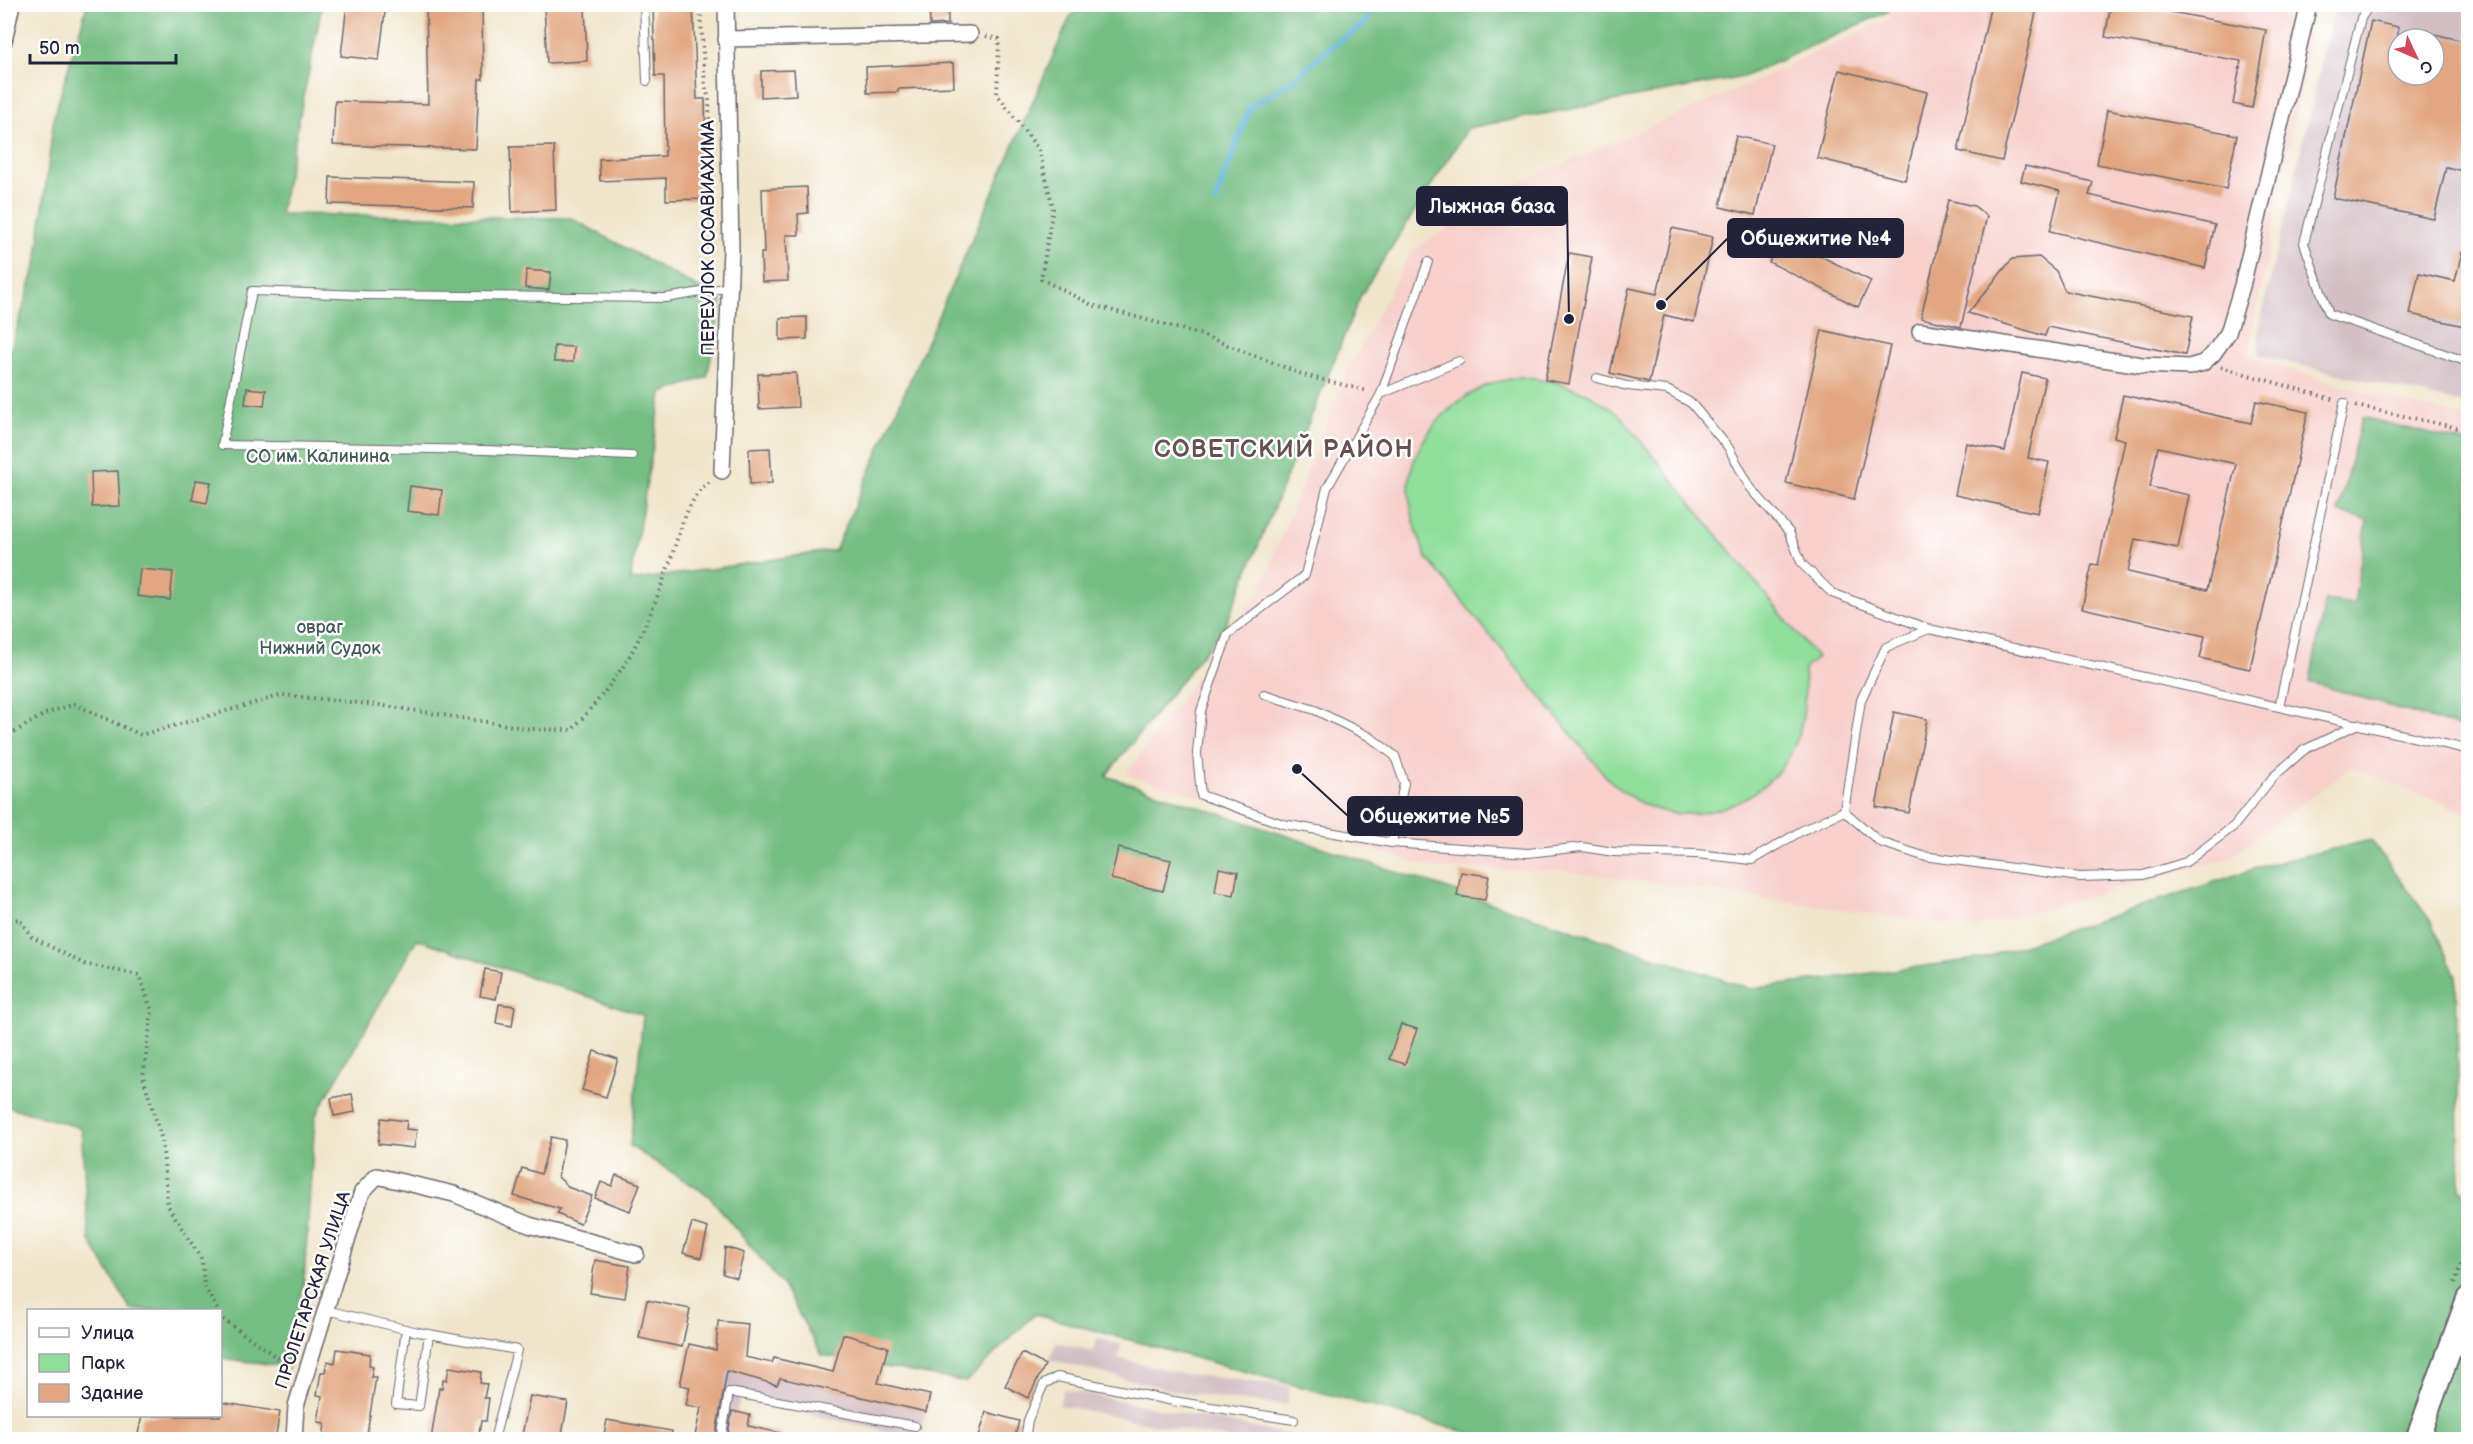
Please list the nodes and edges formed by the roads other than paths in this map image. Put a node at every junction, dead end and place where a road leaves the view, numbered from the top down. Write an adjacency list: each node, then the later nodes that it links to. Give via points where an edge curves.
1 (12, 4): 8 (street)
2 (644, 4): 9 (lane)
3 (726, 4): 7 (street, ПЕРЕУЛОК ОСОАВИАХИМА)
4 (2308, 4): 12 (street, via 2242,286 2228,333 2203,363 2189,367 2142,365)
5 (2370, 4): 14 (lane, via 2361,18 2304,243 2329,314)
6 (970, 34): 7 (street)
7 (726, 39): 11 (street, ПЕРЕУЛОК ОСОАВИАХИМА)
8 (4, 41)
9 (648, 81)
10 (1428, 262): 16 (lane)
11 (730, 287): 18 (lane, via 666,298 363,296 252,291 222,445); 19 (street, ПЕРЕУЛОК ОСОАВИАХИМА)
12 (1920, 331)
13 (1460, 362): 16 (lane)
14 (2469, 362)
15 (1597, 378): 20 (lane, via 1667,390 1691,403 1728,447 1750,487 1788,532 1802,564 1832,593)
16 (1381, 394): 26 (lane, via 1327,488 1305,575 1228,634 1201,711 1197,753 1201,795 1283,824)
17 (2344, 403): 22 (lane)
18 (632, 456)
19 (722, 471)
20 (1929, 630): 22 (lane); 25 (lane, via 1886,647 1861,700)
21 (1264, 694): 26 (lane, via 1315,710 1370,737 1395,756 1404,783)
22 (2279, 706): 23 (lane)
23 (2358, 724): 24 (lane); 25 (lane, via 2304,750 2274,777 2234,826 2186,862 2143,875 2080,877 1923,856 1880,842)
24 (2469, 752)
25 (1844, 811): 26 (lane, via 1752,860 1582,847 1528,853)
26 (1392, 843)
27 (636, 1254): 29 (street, ПРОЛЕТАРСКАЯ УЛИЦА, via 529,1226 454,1194 377,1176 362,1192)
28 (2469, 1299): 38 (main road)
29 (326, 1310): 30 (lane); 34 (street, ПРОЛЕТАРСКАЯ УЛИЦА, via 296,1406)
30 (406, 1329): 31 (lane); 31 (lane, via 396,1404 419,1406)
31 (429, 1334): 35 (lane, via 517,1350)
32 (1294, 1420): 37 (lane, via 1057,1377 1044,1384 1028,1420)
33 (915, 1426): 36 (lane, via 729,1392)
34 (294, 1440)
35 (494, 1440)
36 (721, 1440)
37 (1025, 1440)
38 (2417, 1440)

